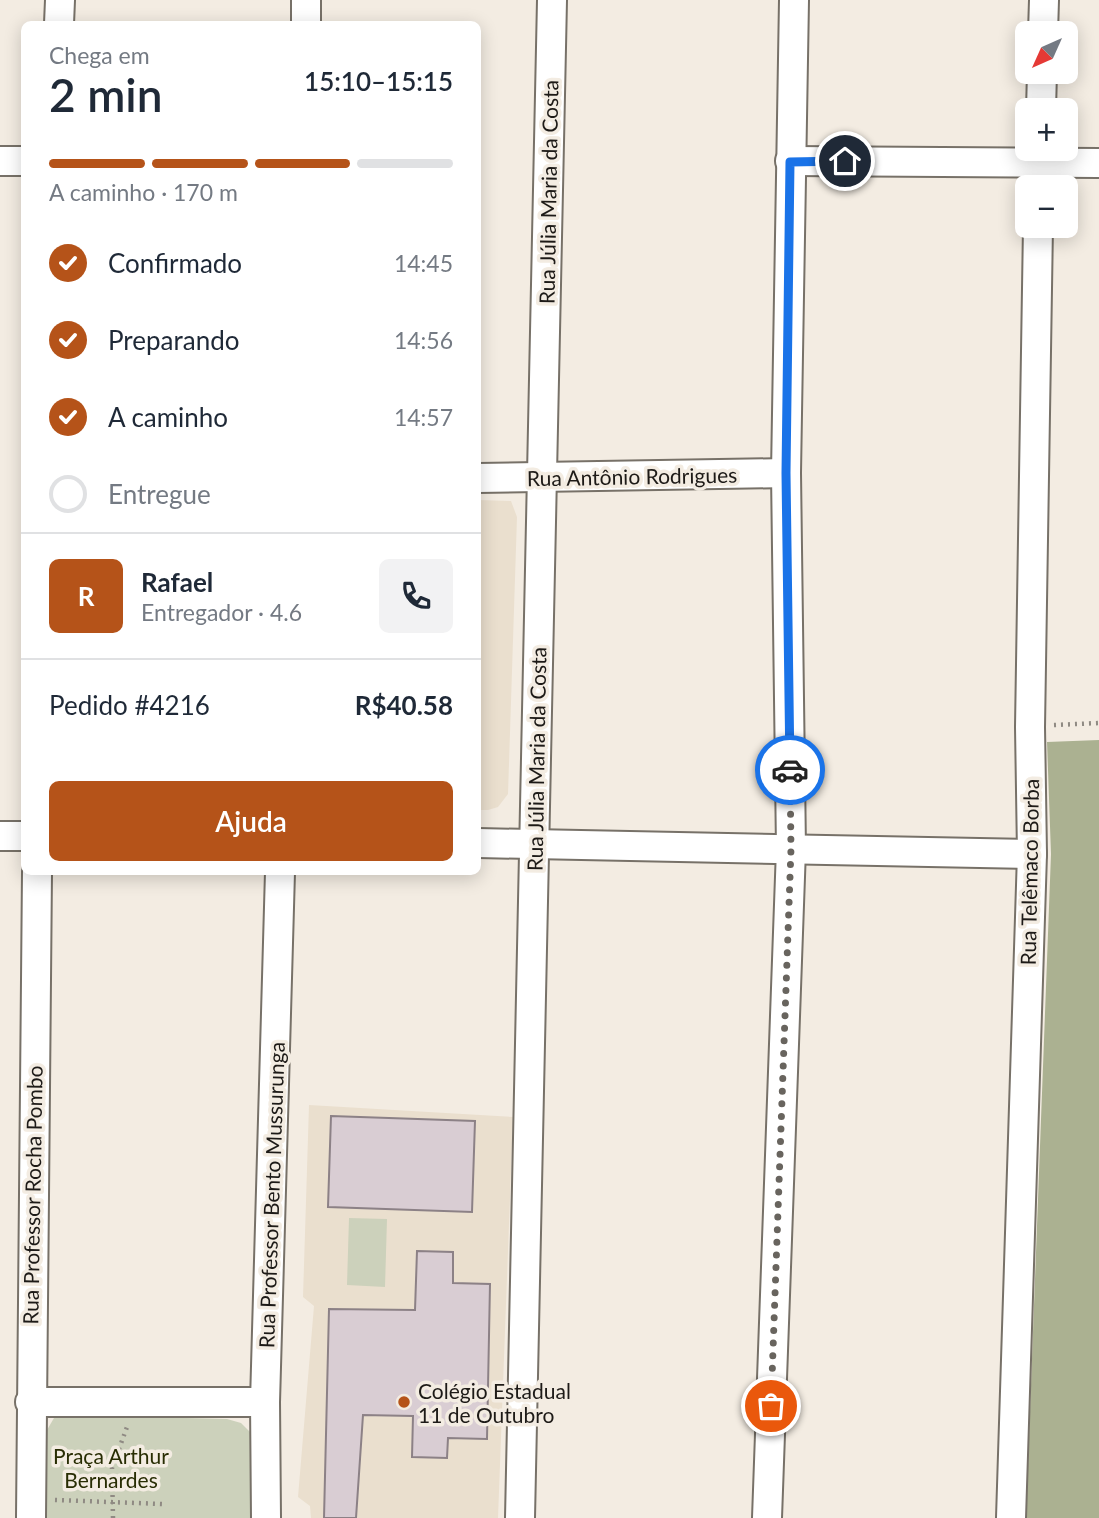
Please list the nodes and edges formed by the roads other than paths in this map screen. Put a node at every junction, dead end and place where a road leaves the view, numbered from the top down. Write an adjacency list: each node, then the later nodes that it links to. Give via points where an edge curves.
1 (60, 0): 6 (street)
2 (306, 0): 7 (street)
3 (552, 0): 17 (street, Rua Júlia Maria da Costa)
4 (794, 0): 11 (street)
5 (1044, 0): 8 (street)
6 (59, 21)
7 (306, 21)
8 (1043, 21)
9 (0, 161): 10 (street)
10 (21, 162)
11 (790, 162): 13 (street); 15 (street)
12 (1099, 163): 13 (street)
13 (1039, 166)
14 (1038, 238): 23 (street, Rua Telêmaco Borba)
15 (786, 473): 17 (street, Rua Antônio Rodrigues); 22 (street)
16 (481, 478): 17 (street, Rua Antônio Rodrigues)
17 (542, 478): 21 (street, Rua Júlia Maria da Costa)
18 (0, 836): 19 (street)
19 (21, 836)
20 (481, 843): 21 (street)
21 (534, 845): 22 (street); 30 (street, Rua Júlia Maria da Costa)
22 (791, 849): 23 (street); 31 (street)
23 (1032, 855): 32 (street, Rua Telêmaco Borba)
24 (37, 875): 26 (street, Rua Professor Rocha Pombo)
25 (280, 875): 27 (street, Rua Professor Bento Mussurunga)
26 (30, 1402): 27 (street); 28 (street, Rua Professor Rocha Pombo)
27 (265, 1402): 29 (street, Rua Professor Bento Mussurunga)
28 (39, 1509)
29 (266, 1518)
30 (520, 1518)
31 (767, 1518)
32 (1011, 1518)

